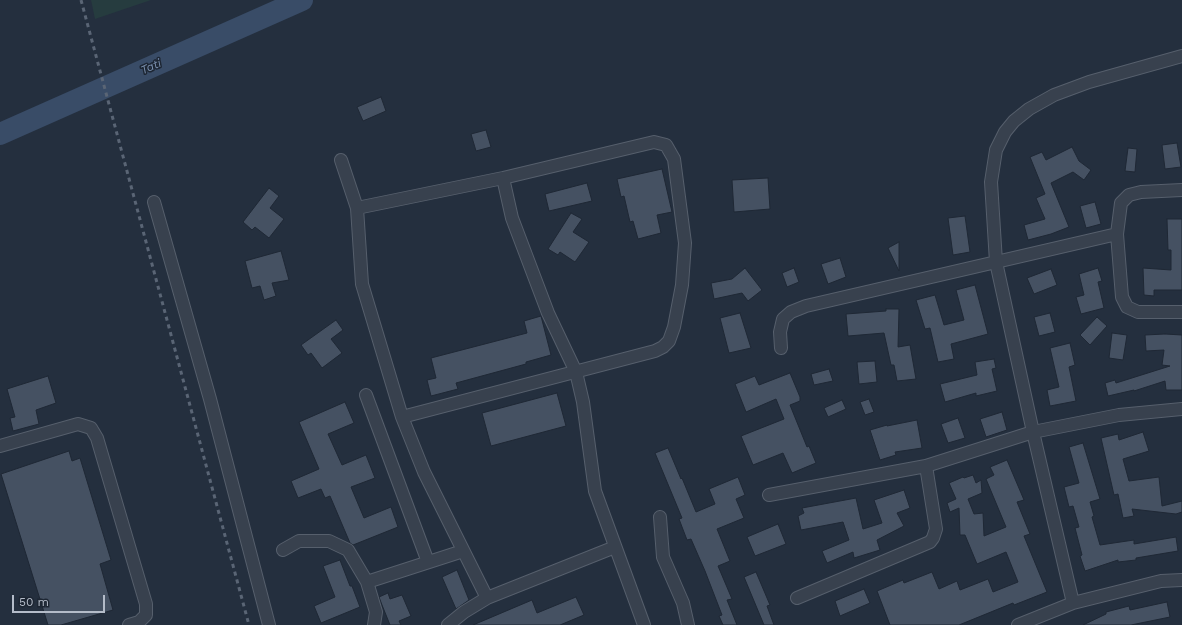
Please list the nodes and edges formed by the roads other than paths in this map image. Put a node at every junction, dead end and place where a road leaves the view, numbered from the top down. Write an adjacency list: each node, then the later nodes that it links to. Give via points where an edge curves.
1 (1182, 56): 8 (street, via 1089,82 1054,95 1014,120 996,150 991,182)
2 (341, 160): 6 (street)
3 (503, 178): 6 (street); 11 (street, via 512,218 548,313); 11 (street, via 654,142 666,145 674,159 685,243 682,285 669,341 655,351)
4 (1182, 190): 7 (street, via 1129,195 1121,203)
5 (154, 202): 30 (street, via 210,399)
6 (357, 208): 14 (street, via 362,284)
7 (1117, 234): 8 (street); 9 (street, via 1122,296 1127,307 1138,312)
8 (996, 262): 10 (street, via 806,306 791,312 783,320 780,332); 15 (street)
9 (1182, 312)
10 (781, 348)
11 (576, 372): 14 (street); 20 (street, via 583,402 595,491)
12 (366, 395): 23 (street)
13 (1182, 409): 15 (street, via 1119,415)
14 (402, 417): 22 (street, via 424,472)
15 (1033, 432): 17 (street); 28 (street)
16 (0, 446): 29 (street, via 78,424 91,428 97,438 146,604 146,615 139,622)
17 (926, 466): 18 (street); 27 (street, via 936,529 930,542)
18 (769, 495)
19 (660, 517): 34 (street, via 663,558 683,603)
20 (616, 547): 26 (street); 33 (street)
21 (284, 550): 25 (street, via 299,541 329,541 348,550)
22 (463, 551): 23 (street); 26 (street)
23 (428, 562): 25 (street)
24 (1182, 580): 28 (street, via 1162,582)
25 (367, 582): 31 (street, via 376,612)
26 (487, 598): 32 (street)
27 (798, 598)
28 (1073, 603): 35 (street)
29 (129, 625)
30 (269, 625)
31 (374, 625)
32 (448, 625)
33 (644, 625)
34 (688, 625)
35 (1018, 625)

